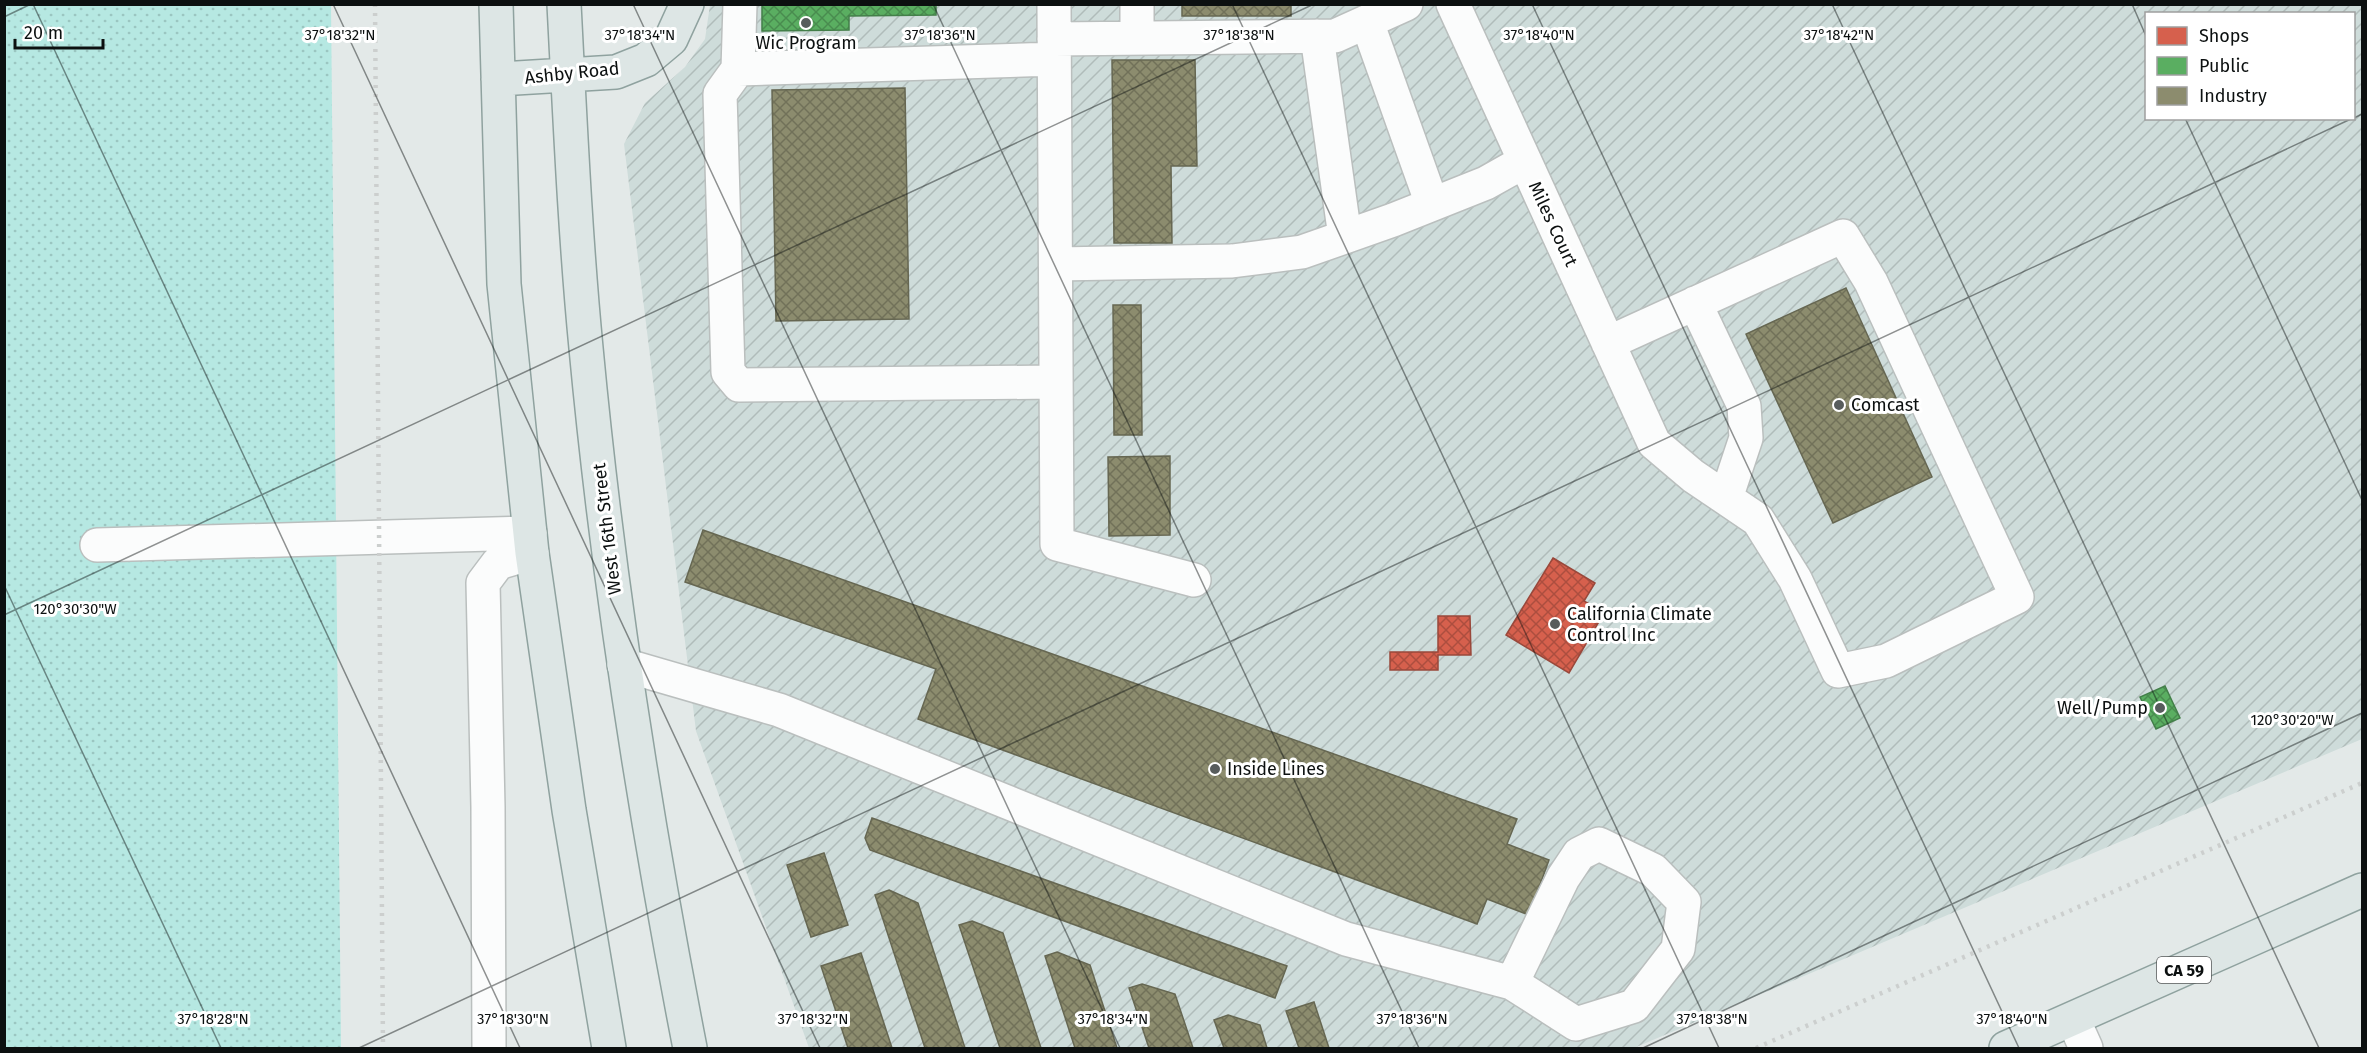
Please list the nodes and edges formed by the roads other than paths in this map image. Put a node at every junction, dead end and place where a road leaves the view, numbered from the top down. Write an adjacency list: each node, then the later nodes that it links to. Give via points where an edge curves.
1 (496, 4): 15 (main road)
2 (564, 4): 14 (main road, West 16th Street)
3 (687, 4): 14 (main road, Ashby Road, via 670,39 646,60 616,72)
4 (740, 4): 13 (street)
5 (1053, 4): 12 (street)
6 (1137, 4): 11 (street)
7 (1406, 4): 9 (street)
8 (1453, 4): 16 (street, Miles Court)
9 (1366, 22): 10 (street, via 1335,36); 17 (street)
10 (1317, 36): 11 (street); 18 (street)
11 (1137, 37): 12 (street)
12 (1054, 49): 13 (street); 19 (street)
13 (738, 69): 22 (street, via 720,94 728,372 739,385)
14 (567, 75): 15 (main road, Ashby Road); 27 (main road, West 16th Street, via 586,347)
15 (498, 80): 24 (main road, via 504,284)
16 (1525, 161): 17 (street, via 1486,183); 21 (street, Miles Court)
17 (1432, 204): 18 (street)
18 (1345, 237): 19 (street, via 1302,252 1232,261)
19 (1056, 264): 22 (street)
20 (1695, 303): 21 (street); 23 (street, via 1744,406 1746,438); 23 (street, via 1843,236 1871,282 2017,597 1886,661 1838,671 1795,579 1758,520)
21 (1608, 343): 23 (street, Miles Court, via 1654,443)
22 (1056, 382): 26 (street, via 1057,544)
23 (1726, 498)
24 (531, 543): 25 (street); 31 (street, via 498,563 483,584); 32 (main road, via 569,810)
25 (97, 544)
26 (1194, 580)
27 (624, 665): 29 (street, via 778,710 1346,939); 33 (main road, West 16th Street, via 661,898)
28 (2362, 890): 30 (main road, CA 59)
29 (1512, 983): 29 (street, via 1576,1024 1634,1006 1678,949 1684,902 1653,870 1599,844 1580,854 1563,878)
30 (2073, 1019): 34 (main road, CA 59); 35 (street)
31 (489, 1048)
32 (609, 1048)
33 (690, 1048)
34 (2006, 1048)
35 (2086, 1048)

